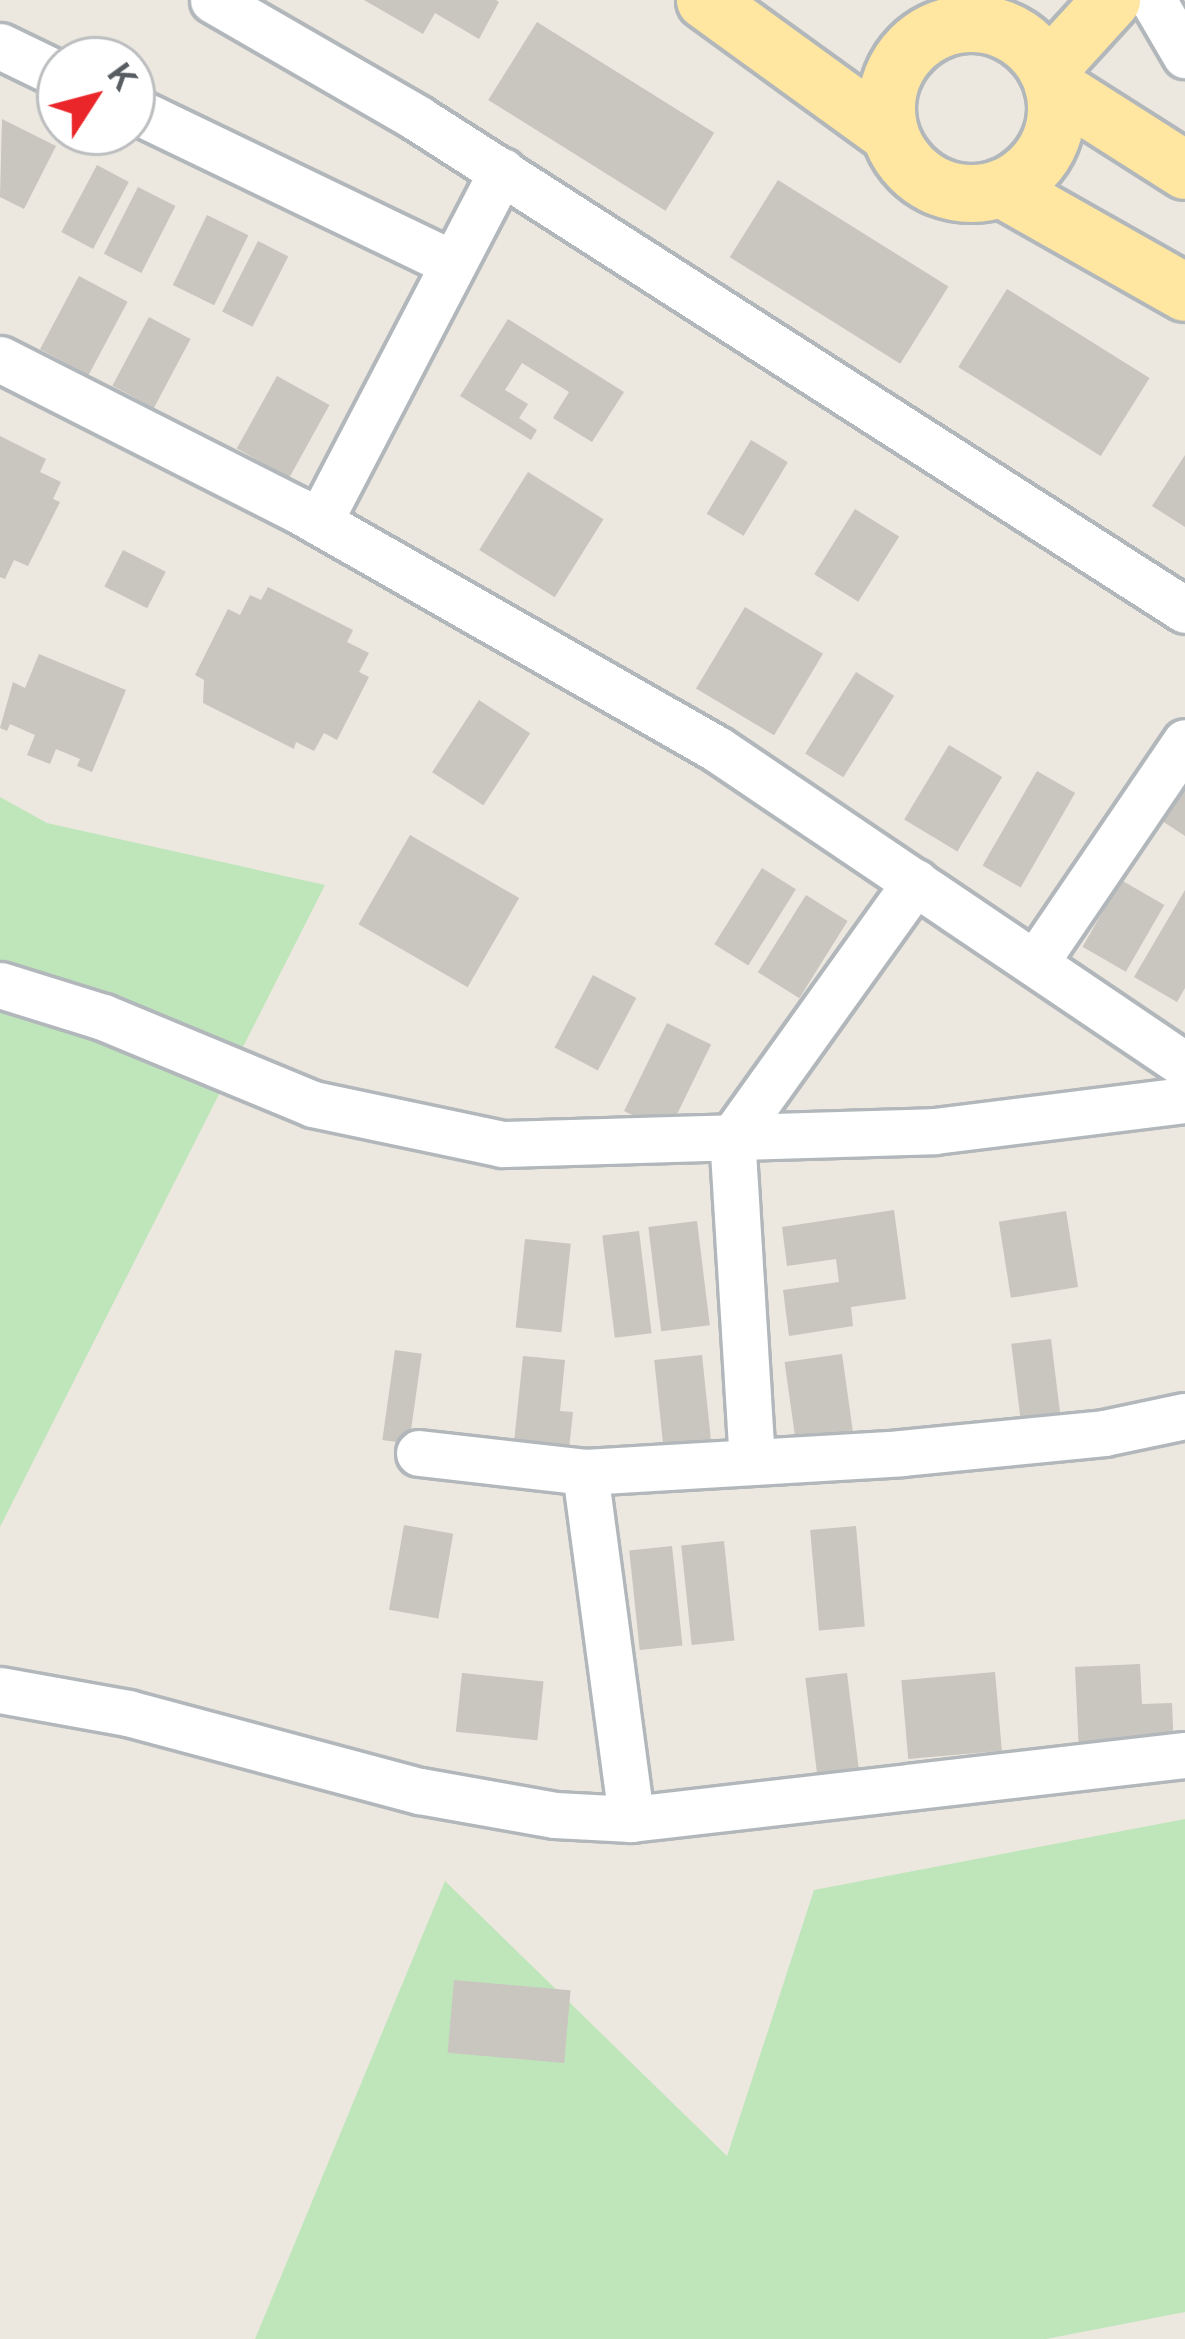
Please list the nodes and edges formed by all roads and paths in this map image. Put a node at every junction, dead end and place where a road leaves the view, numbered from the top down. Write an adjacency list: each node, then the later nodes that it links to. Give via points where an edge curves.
1 (213, 0): 13 (street)
2 (704, 0): 11 (main road)
3 (1111, 0): 9 (main road)
4 (1153, 0): 7 (street)
5 (949, 8): 9 (main road, via 1007,31 1030,47); 11 (main road, via 891,78)
6 (0, 46): 8 (street)
7 (1185, 55)
8 (36, 63)
9 (1050, 78): 12 (main road); 14 (main road, via 1052,136 1031,167)
10 (156, 121): 15 (street)
11 (889, 133): 14 (main road, via 902,158 934,184 974,194)
12 (1185, 170)
13 (502, 171): 15 (street); 19 (street)
14 (1000, 188): 16 (main road)
15 (452, 263): 18 (street)
16 (1185, 292)
17 (0, 359): 18 (street)
18 (319, 522): 21 (street, via 718,749)
19 (1185, 610)
20 (1185, 742): 22 (street)
21 (915, 882): 22 (street); 26 (street)
22 (1035, 963): 24 (street)
23 (0, 985): 26 (street, via 103,1017 313,1104 377,1119 502,1144)
24 (1185, 1065)
25 (1185, 1100): 26 (street, via 935,1131)
26 (732, 1138): 29 (street)
27 (1175, 1430): 29 (street)
28 (419, 1453): 30 (street)
29 (752, 1462): 30 (street)
30 (585, 1472): 33 (street)
31 (0, 1690): 33 (street, via 128,1713 420,1792)
32 (1185, 1755): 33 (street)
33 (632, 1819)

